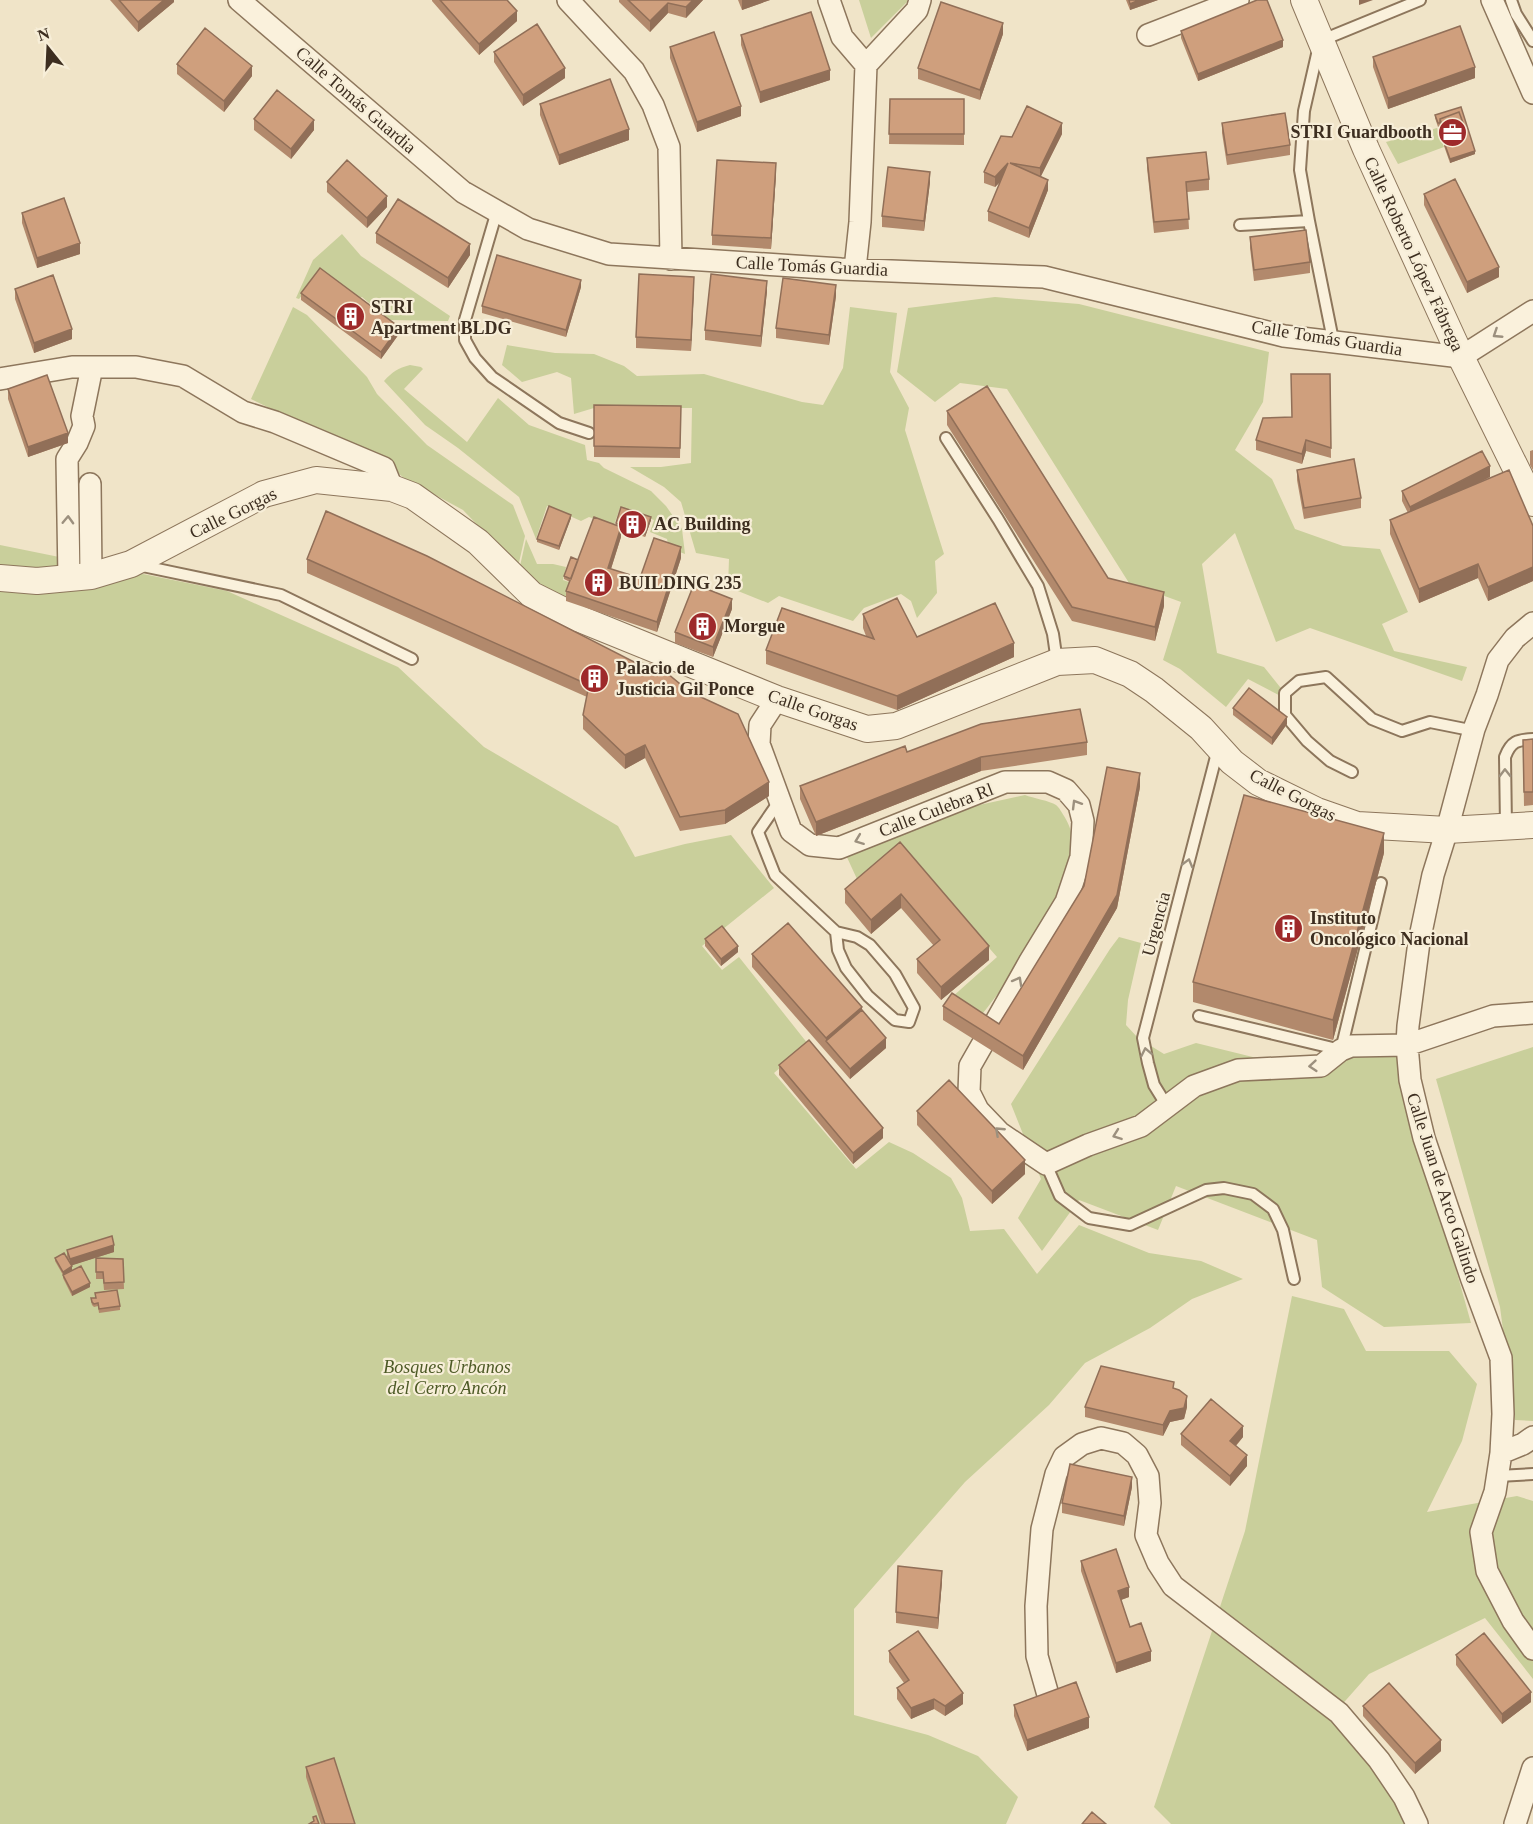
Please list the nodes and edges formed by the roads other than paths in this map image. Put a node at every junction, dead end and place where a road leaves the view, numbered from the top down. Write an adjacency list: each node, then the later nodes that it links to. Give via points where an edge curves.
1 (239, 0): 15 (street, Calle Tomás Guardia, via 463,192)
2 (568, 0): 18 (street, via 634,71 669,147)
3 (829, 0): 13 (street, via 842,37)
4 (920, 0): 13 (street, via 917,10)
5 (1238, 0): 10 (street)
6 (1304, 0): 12 (street, Calle Roberto López Fábrega)
7 (1420, 0): 12 (lane)
8 (1492, 0): 14 (street)
9 (1511, 0): 11 (lane)
10 (1148, 35)
11 (1533, 40)
12 (1320, 41): 16 (lane, via 1304,111 1300,170); 22 (street, Calle Roberto López Fábrega)
13 (866, 65): 19 (street)
14 (1533, 93)
15 (496, 211): 18 (street, Calle Tomás Guardia, via 528,229 609,254); 25 (lane, via 465,320 465,340 492,377 559,423)
16 (1309, 220): 17 (lane); 21 (lane)
17 (1240, 225)
18 (670, 259): 19 (street, Calle Tomás Guardia)
19 (855, 269): 21 (street, Calle Tomás Guardia, via 1044,277 1284,336)
20 (1533, 310): 22 (street, one-way to 22)
21 (1333, 340): 22 (street, Calle Tomás Guardia)
22 (1461, 357): 29 (street, Calle Roberto López Fábrega)
23 (92, 368): 24 (street); 28 (street, via 136,368 183,376 243,412 384,468); 31 (street, one-way to 23, via 68,459 84,426 82,416)
24 (0, 379)
25 (589, 433)
26 (946, 438): 35 (lane, via 1038,585)
27 (90, 484): 31 (street)
28 (392, 488): 30 (street, Calle Gorgas, via 316,480 264,494); 36 (street, Calle Gorgas, via 413,496 478,542 532,595)
29 (1533, 503)
30 (131, 564): 31 (street, Calle Gorgas); 34 (lane, via 281,595)
31 (80, 577): 32 (street, Calle Gorgas, via 37,581)
32 (0, 578)
33 (1533, 623): 37 (street, Calle Juan de Arco Galindo, via 1498,660)
34 (412, 659)
35 (1057, 662): 36 (street, Calle Gorgas, via 896,726 867,729); 39 (street, Calle Gorgas, via 1095,660 1130,674 1174,706)
36 (777, 699): 41 (street, Calle Culebra Rl, via 760,725 759,744)
37 (1474, 729): 40 (lane, via 1430,722 1402,731 1372,719 1326,677 1299,681 1285,693 1285,715 1330,761); 44 (street, Calle Juan de Arco Galindo)
38 (1533, 739): 43 (lane, one-way to 38, via 1505,757 1509,746)
39 (1218, 747): 44 (street, Calle Gorgas, via 1257,782 1317,811 1357,825); 51 (lane, Urgencia, one-way to 39, via 1154,1085 1143,1038)
40 (1352, 772)
41 (780, 800): 46 (lane, via 758,832 775,875); 52 (street, Calle Culebra Rl, one-way to 41, via 1000,1133 978,1110 969,1092 970,1066 1066,902 1081,857 1083,821 1079,805 1066,790 1048,782 1005,783 839,848 810,845 791,831)
42 (1533, 825): 43 (street, Calle Gorgas)
43 (1506, 826): 44 (street, Calle Gorgas)
44 (1447, 830): 49 (street, Calle Juan de Arco Galindo, via 1419,942)
45 (1381, 883): 50 (lane)
46 (836, 932): 46 (lane, via 870,945 895,974 914,1008 909,1022 896,1020 853,978 838,950)
47 (1533, 1013): 49 (street, via 1493,1016)
48 (1199, 1016): 50 (lane)
49 (1407, 1045): 50 (street, via 1351,1046); 55 (street, Calle Juan de Arco Galindo, via 1410,1080 1424,1138 1501,1358)
50 (1341, 1050): 51 (street, one-way to 51, via 1321,1066 1238,1070 1194,1086)
51 (1167, 1106): 52 (street, one-way to 52, via 1141,1126)
52 (1046, 1164): 53 (lane, via 1060,1197 1089,1218 1130,1225 1206,1190 1224,1188 1253,1194 1273,1209 1283,1230)
53 (1294, 1279)
54 (1533, 1437): 55 (street)
55 (1501, 1453): 57 (street, Calle Juan de Arco Galindo)
56 (1533, 1474): 57 (lane)
57 (1498, 1476): 58 (street, Calle Juan de Arco Galindo, via 1481,1532 1487,1571 1513,1621)
58 (1533, 1649)
59 (1050, 1702): 61 (street, via 1037,1656 1036,1606 1041,1529 1056,1474 1064,1457 1082,1444 1101,1438 1123,1443 1137,1455 1148,1476 1146,1535 1173,1586 1339,1713 1378,1760)
60 (1533, 1768): 62 (street)
61 (1417, 1824)
62 (1515, 1824)

